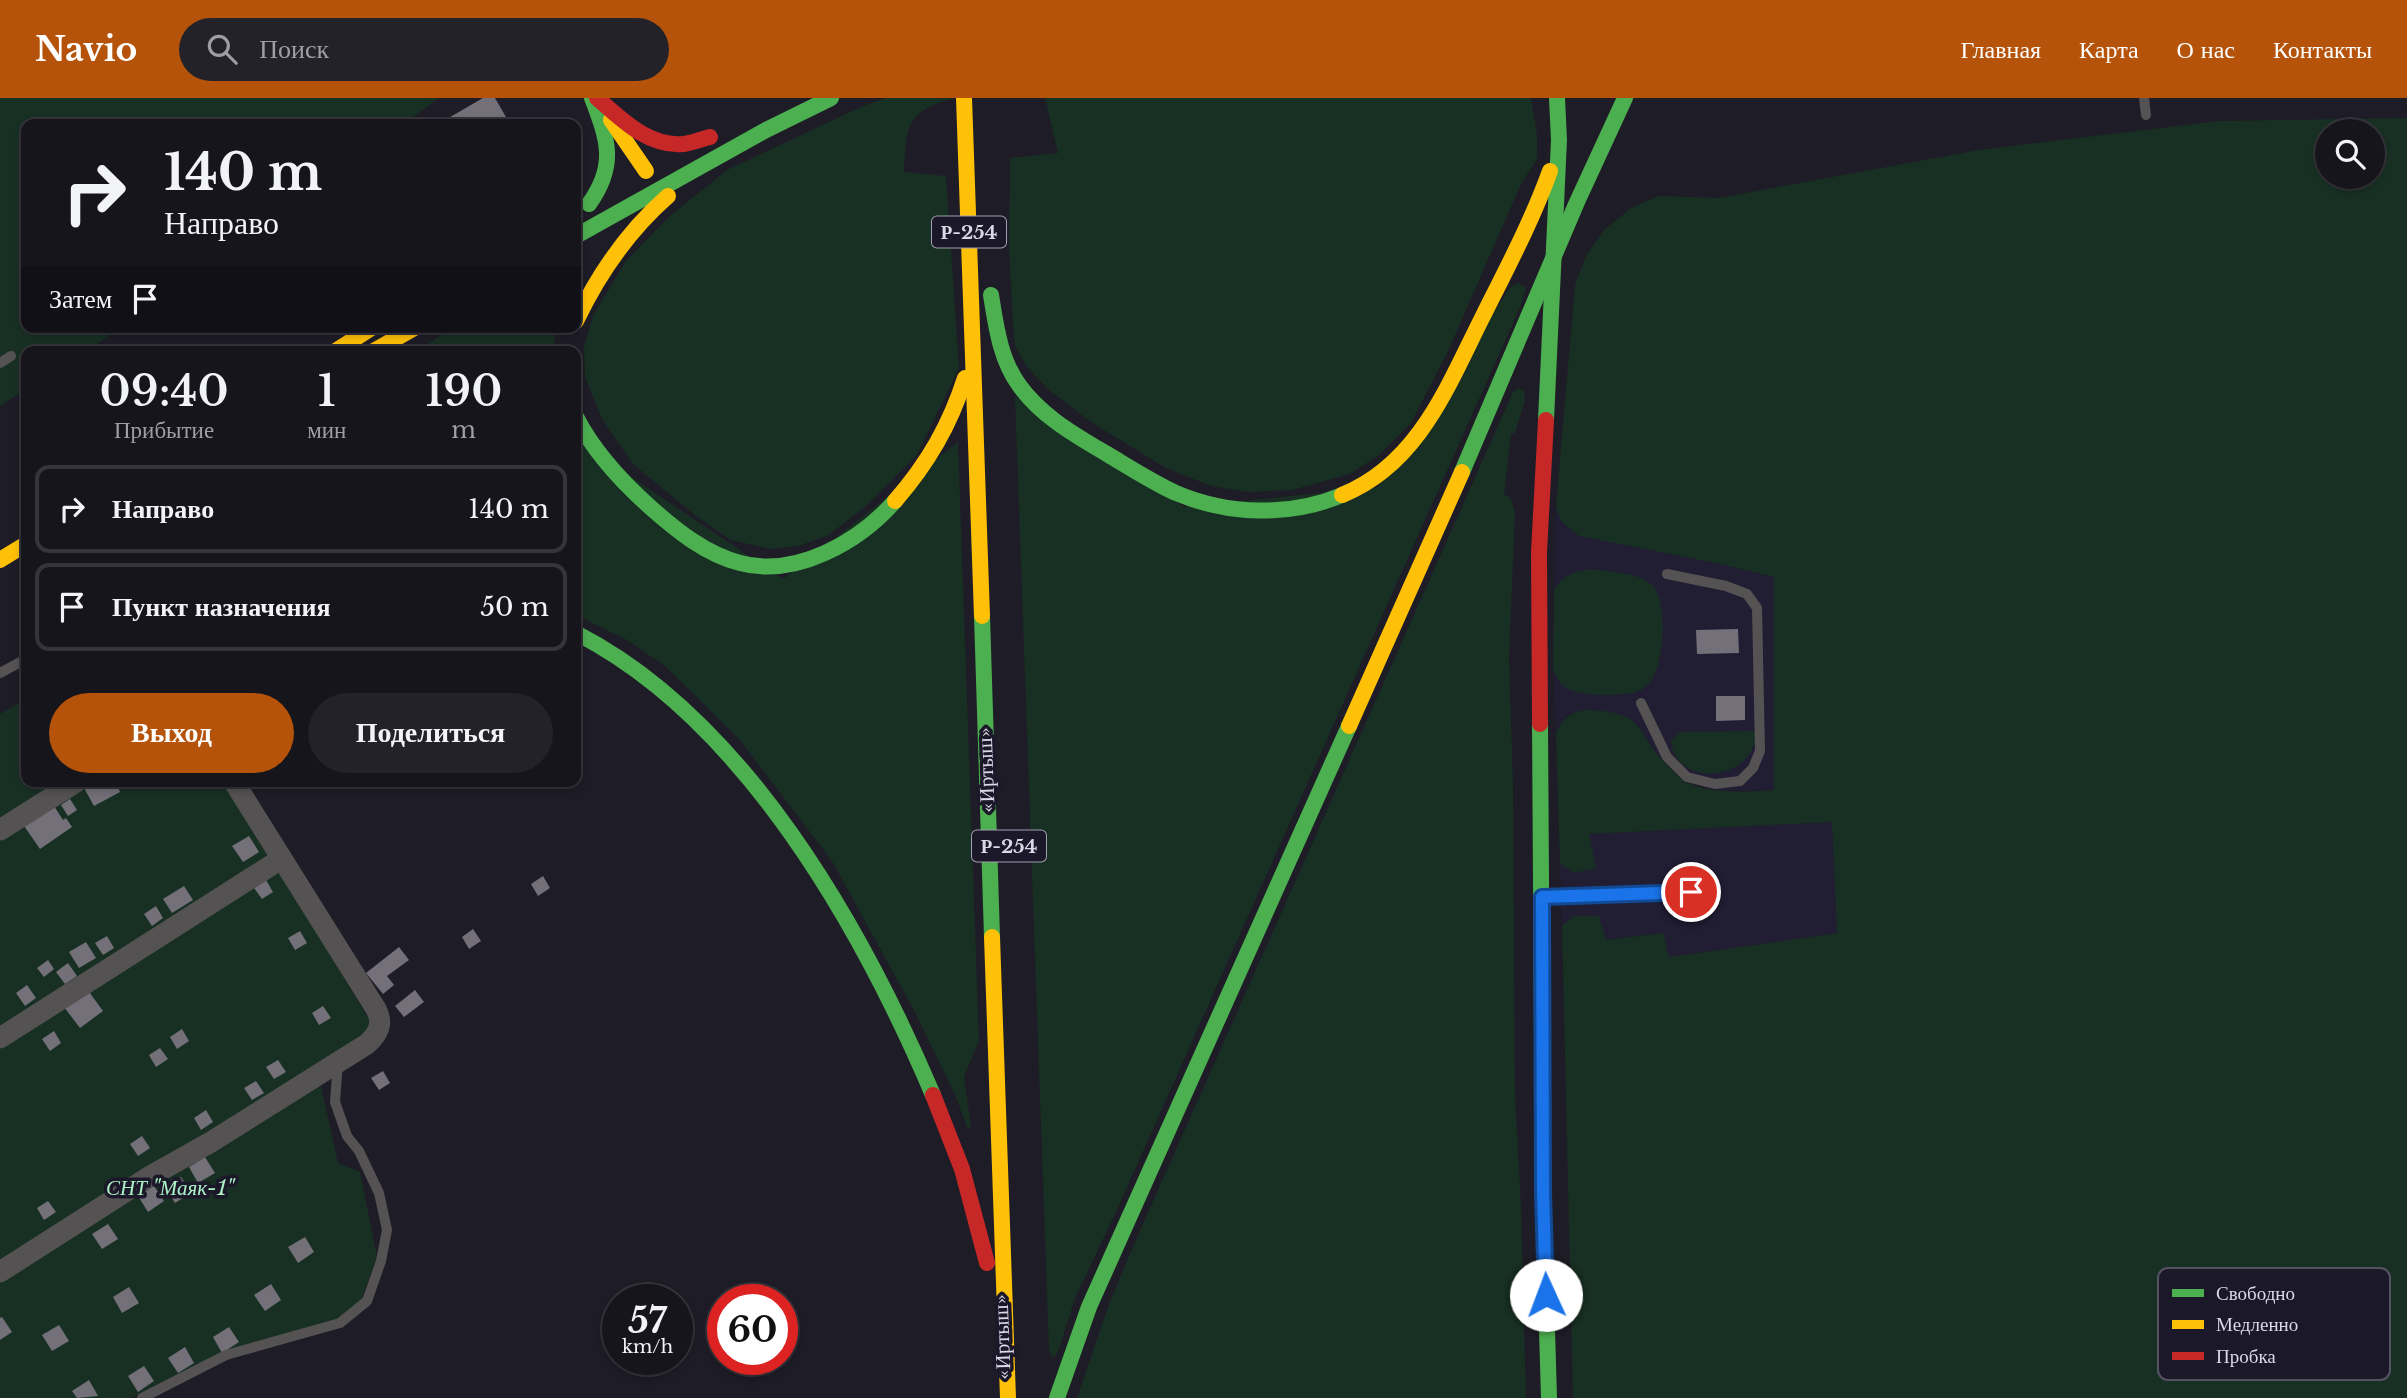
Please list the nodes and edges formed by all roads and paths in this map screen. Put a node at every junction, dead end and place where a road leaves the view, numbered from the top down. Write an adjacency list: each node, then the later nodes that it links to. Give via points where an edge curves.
1 (594, 98): 9 (main road, via 657,141 684,144); 12 (main road); 15 (main road, via 609,154 605,179)
2 (831, 98): 11 (main road)
3 (964, 98): 19 (main road, «Иртыш» / Р-254)
4 (1557, 98): 10 (main road)
5 (1625, 98): 17 (main road)
6 (2144, 98): 7 (lane)
7 (2146, 115)
8 (728, 127): 9 (main road)
9 (710, 137): 12 (main road)
10 (1559, 140): 17 (main road); 26 (main road, via 1529,224 1429,418 1416,438 1360,487 1317,503 1250,511 1200,502 1158,484 1079,438 1030,399 1011,373 996,327 991,289)
11 (718, 156): 13 (main road); 18 (main road, via 662,201 623,244)
12 (651, 168): 13 (main road)
13 (657, 189): 16 (main road)
14 (612, 191): 15 (main road)
15 (582, 208)
16 (581, 233)
17 (1555, 254): 40 (main road, via 1539,552); 47 (main road, via 1475,444 1089,1307)
18 (581, 312)
19 (971, 318): 27 (main road, via 961,393 938,446 881,513 843,544 807,561 788,566 752,565 698,543 629,487); 46 (main road, «Иртыш» / Р-254)
20 (364, 333): 22 (main road)
21 (405, 333): 23 (main road)
22 (343, 346)
23 (383, 346)
24 (11, 356): 25 (lane)
25 (0, 363)
26 (994, 378)
27 (581, 426)
28 (21, 547): 29 (main road)
29 (0, 560)
30 (1667, 574): 34 (lane, via 1737,590 1747,594 1757,608 1760,751 1753,768 1740,781 1715,784 1688,777 1667,757)
31 (581, 636): 45 (main road, via 660,686 721,748 803,851 865,953 938,1106 972,1202 994,1300)
32 (21, 662): 33 (lane)
33 (0, 673)
34 (1641, 704)
35 (68, 787): 37 (street)
36 (237, 787): 38 (street)
37 (0, 830)
38 (281, 859): 41 (street); 42 (street, via 380,1017 375,1037)
39 (1691, 892): 40 (lane)
40 (1542, 897): 48 (main road)
41 (0, 1038)
42 (338, 1062): 43 (street); 44 (lane, via 335,1102 347,1136 379,1193 387,1230 382,1261 367,1301 340,1323 226,1354)
43 (0, 1272)
44 (142, 1398)
45 (998, 1398)
46 (1008, 1398)
47 (1057, 1398)
48 (1549, 1398)

